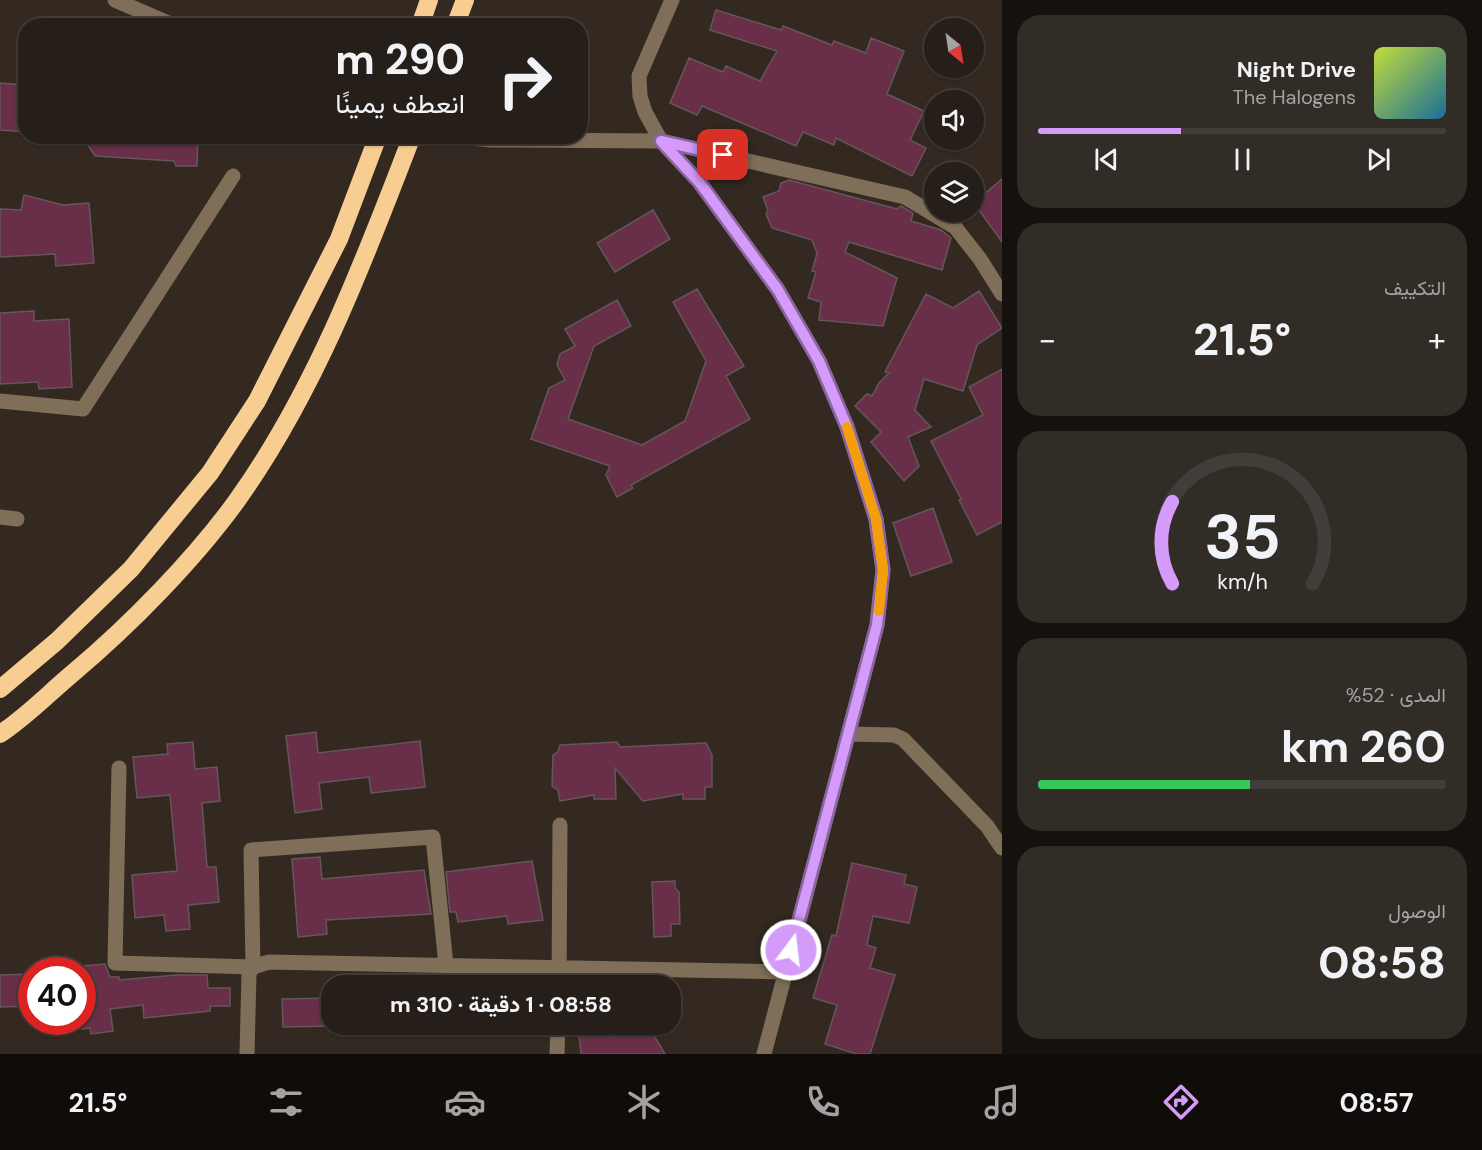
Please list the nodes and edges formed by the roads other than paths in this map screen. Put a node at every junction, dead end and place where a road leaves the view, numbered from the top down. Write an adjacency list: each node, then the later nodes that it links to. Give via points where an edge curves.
1 (115, 0): 5 (street)
2 (429, 0): 6 (highway)
3 (465, 0): 7 (highway)
4 (672, 0): 9 (street, via 639,76 645,112)
5 (157, 18)
6 (423, 18)
7 (458, 18)
8 (588, 140): 9 (street)
9 (661, 141): 13 (street, via 905,198 955,227); 19 (street, via 700,183 778,290 819,361 847,427 876,519 883,570 877,625)
10 (375, 144): 17 (highway, via 339,239 257,401 210,473 131,569 57,641)
11 (409, 144): 18 (highway, via 375,232 309,380 237,500 168,582 102,649)
12 (233, 176): 14 (street, via 83,409)
13 (1002, 294)
14 (0, 401)
15 (0, 517): 16 (street)
16 (17, 519)
17 (0, 688)
18 (0, 734)
19 (848, 734): 22 (street, via 894,735 903,739 987,826); 26 (street)
20 (119, 768): 24 (street, via 115,963)
21 (560, 825): 25 (street)
22 (1002, 848)
23 (446, 965): 24 (street, via 269,962); 24 (street, via 433,837 251,850); 25 (street)
24 (254, 967): 29 (street, via 248,984)
25 (559, 968): 26 (street); 27 (street)
26 (785, 972): 31 (street)
27 (559, 975)
28 (558, 1035): 30 (street)
29 (247, 1054)
30 (557, 1054)
31 (764, 1054)

